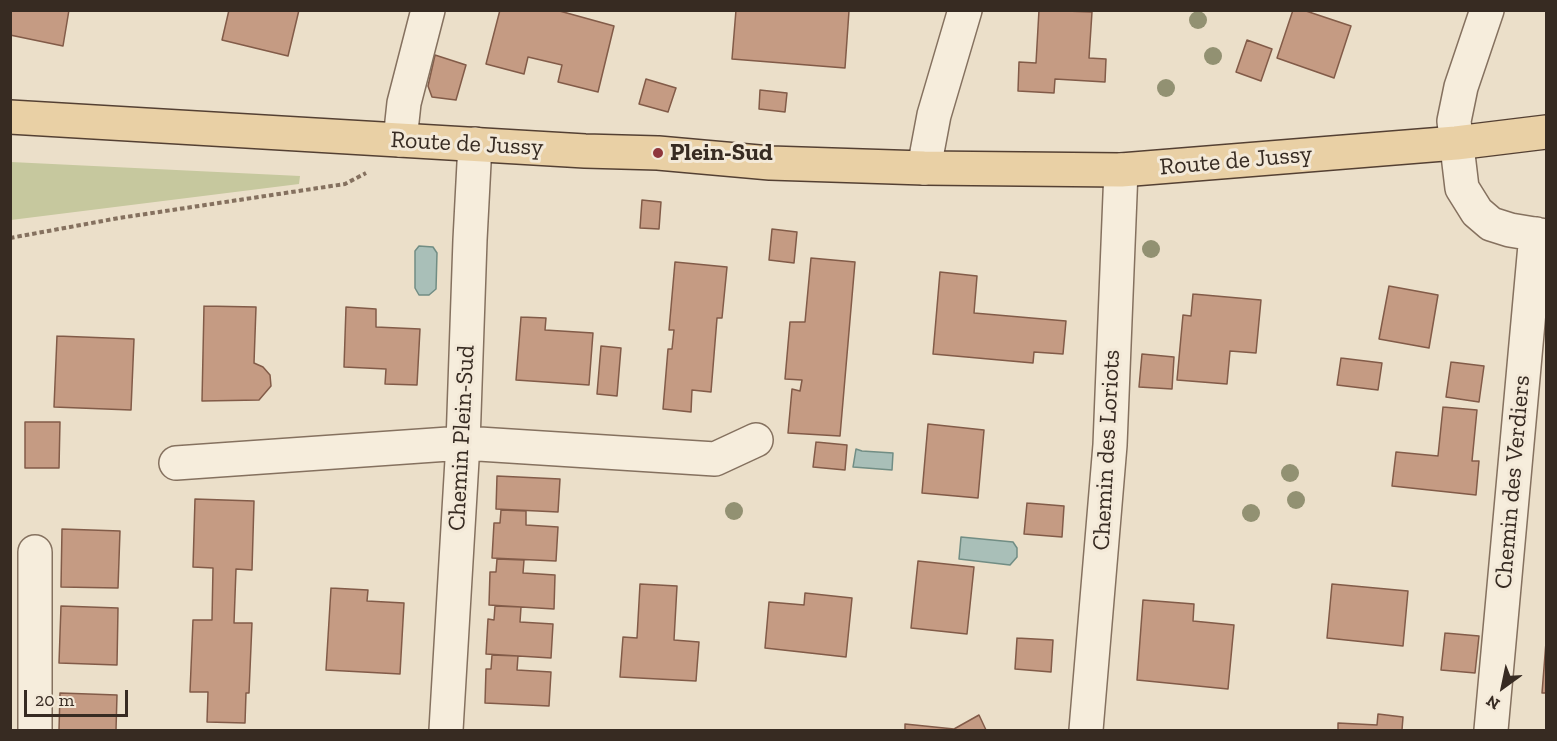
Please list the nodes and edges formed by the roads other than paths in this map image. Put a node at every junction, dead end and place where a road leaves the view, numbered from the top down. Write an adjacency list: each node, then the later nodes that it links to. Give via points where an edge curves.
1 (428, 10): 6 (street, via 404,103)
2 (965, 10): 9 (street, via 934,115)
3 (1487, 10): 7 (street, via 1458,96)
4 (10, 117): 6 (main road, Route de Jussy)
5 (1546, 132): 7 (main road, Route de Jussy)
6 (400, 140): 8 (main road, Route de Jussy)
7 (1456, 142): 10 (main road, Route de Jussy); 11 (street, via 1462,188 1477,212 1491,224)
8 (476, 144): 9 (main road, Route de Jussy, via 770,163); 13 (street, Chemin Plein-Sud)
9 (924, 168): 10 (main road, Route de Jussy)
10 (1120, 170): 18 (street, Chemin des Loriots, via 1110,445)
11 (1541, 235): 19 (street, Chemin des Verdiers)
12 (756, 440): 13 (street, via 715,459)
13 (463, 443): 14 (street); 17 (street, Chemin Plein-Sud)
14 (176, 463)
15 (35, 552): 16 (street)
16 (34, 730)
17 (446, 730)
18 (1086, 730)
19 (1491, 730)

